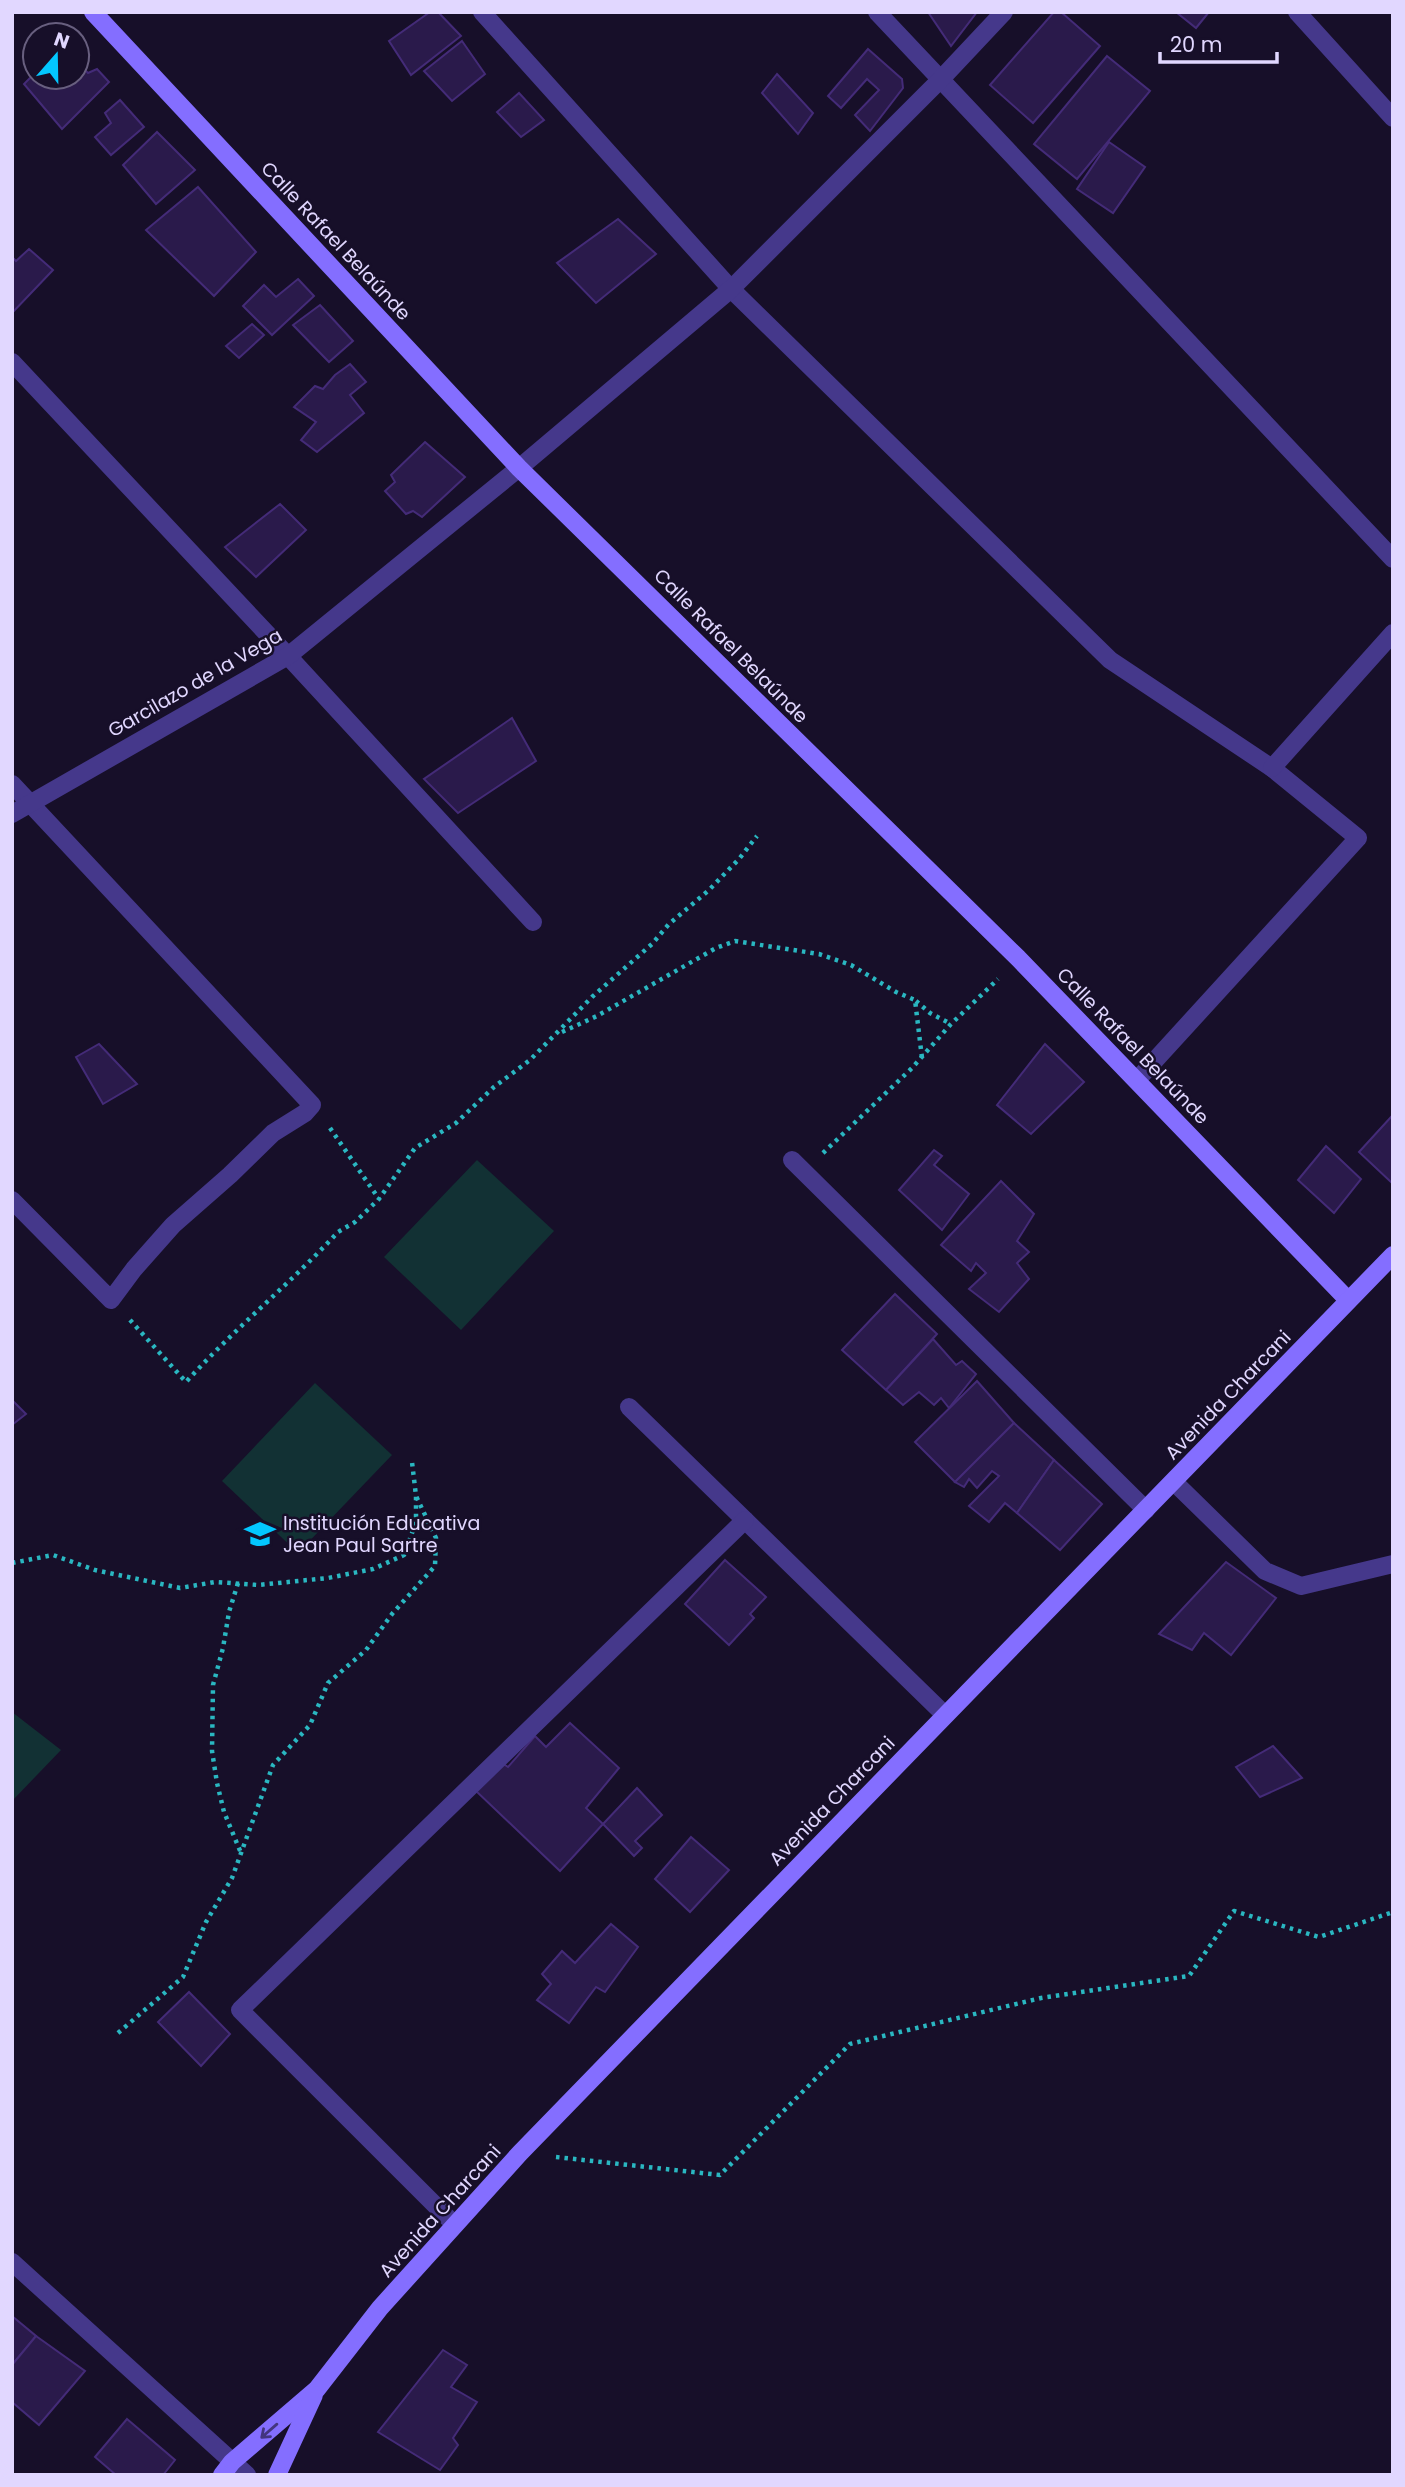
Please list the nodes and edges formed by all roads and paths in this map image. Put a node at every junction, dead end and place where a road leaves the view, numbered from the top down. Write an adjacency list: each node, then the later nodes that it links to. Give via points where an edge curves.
1 (93, 12): 10 (main road, Calle Rafael Belaúnde)
2 (482, 12): 8 (street)
3 (877, 12): 6 (street)
4 (1004, 12): 6 (street, Garcilazo de la Vega)
5 (1297, 12): 7 (street)
6 (941, 79): 8 (street, Garcilazo de la Vega); 11 (street)
7 (1393, 118)
8 (731, 289): 10 (street, Garcilazo de la Vega); 14 (street, via 1110,660)
9 (12, 362): 13 (street)
10 (519, 468): 13 (street, Garcilazo de la Vega); 20 (main road, Calle Rafael Belaúnde)
11 (1393, 559)
12 (1393, 633): 14 (street)
13 (288, 656): 16 (street, Garcilazo de la Vega); 19 (street)
14 (1272, 768): 25 (street, via 1358,838)
15 (12, 784): 16 (street)
16 (30, 803): 17 (street, Garcilazo de la Vega); 32 (street, via 312,1105 273,1133 173,1225)
17 (12, 814)
18 (757, 836): 23 (path, via 709,890)
19 (533, 922)
20 (1018, 958): 22 (path); 25 (main road, Calle Rafael Belaúnde)
21 (915, 1000): 22 (path); 23 (path, via 851,965 792,948 735,941); 24 (path)
22 (951, 1024): 24 (path)
23 (555, 1035): 29 (path, via 456,1124 415,1148)
24 (922, 1058): 28 (path, via 821,1154)
25 (1137, 1080): 33 (main road, Calle Rafael Belaúnde)
26 (327, 1124): 29 (path)
27 (792, 1160): 28 (street)
28 (807, 1175): 38 (street)
29 (379, 1199): 32 (path, via 338,1232 187,1382)
30 (12, 1200): 32 (street)
31 (1393, 1255): 33 (main road, Avenida Charcani)
32 (111, 1300)
33 (1348, 1300): 36 (main road, Avenida Charcani)
34 (629, 1408): 39 (street)
35 (412, 1462): 37 (path)
36 (1174, 1482): 38 (main road, Avenida Charcani); 41 (street, via 1265,1571 1301,1586)
37 (416, 1496): 42 (path, via 416,1522 404,1555 373,1569 328,1578); 44 (path, via 436,1538 435,1566 391,1614 366,1650 328,1683 310,1725 273,1765)
38 (1146, 1510): 43 (main road, Avenida Charcani)
39 (745, 1520): 43 (street); 48 (street, via 240,2010)
40 (12, 1563): 42 (path, via 52,1555 95,1570 180,1588)
41 (1393, 1564)
42 (238, 1583): 44 (path, via 213,1685 212,1751 224,1812)
43 (945, 1715): 47 (main road, Avenida Charcani)
44 (241, 1853): 46 (path, via 183,1977)
45 (1393, 1912): 47 (path, via 1320,1937 1234,1911 1189,1976 1041,1998 850,2044 720,2175)
46 (118, 2033)
47 (520, 2153): 48 (main road, Avenida Charcani)
48 (454, 2224): 50 (main road, Avenida Charcani)
49 (12, 2262): 51 (street)
50 (317, 2389): 51 (main road, Avenida Charcani, one-way to 51); 53 (main road, Avenida Charcani)
51 (227, 2469): 52 (street)
52 (247, 2475)
53 (277, 2475)

